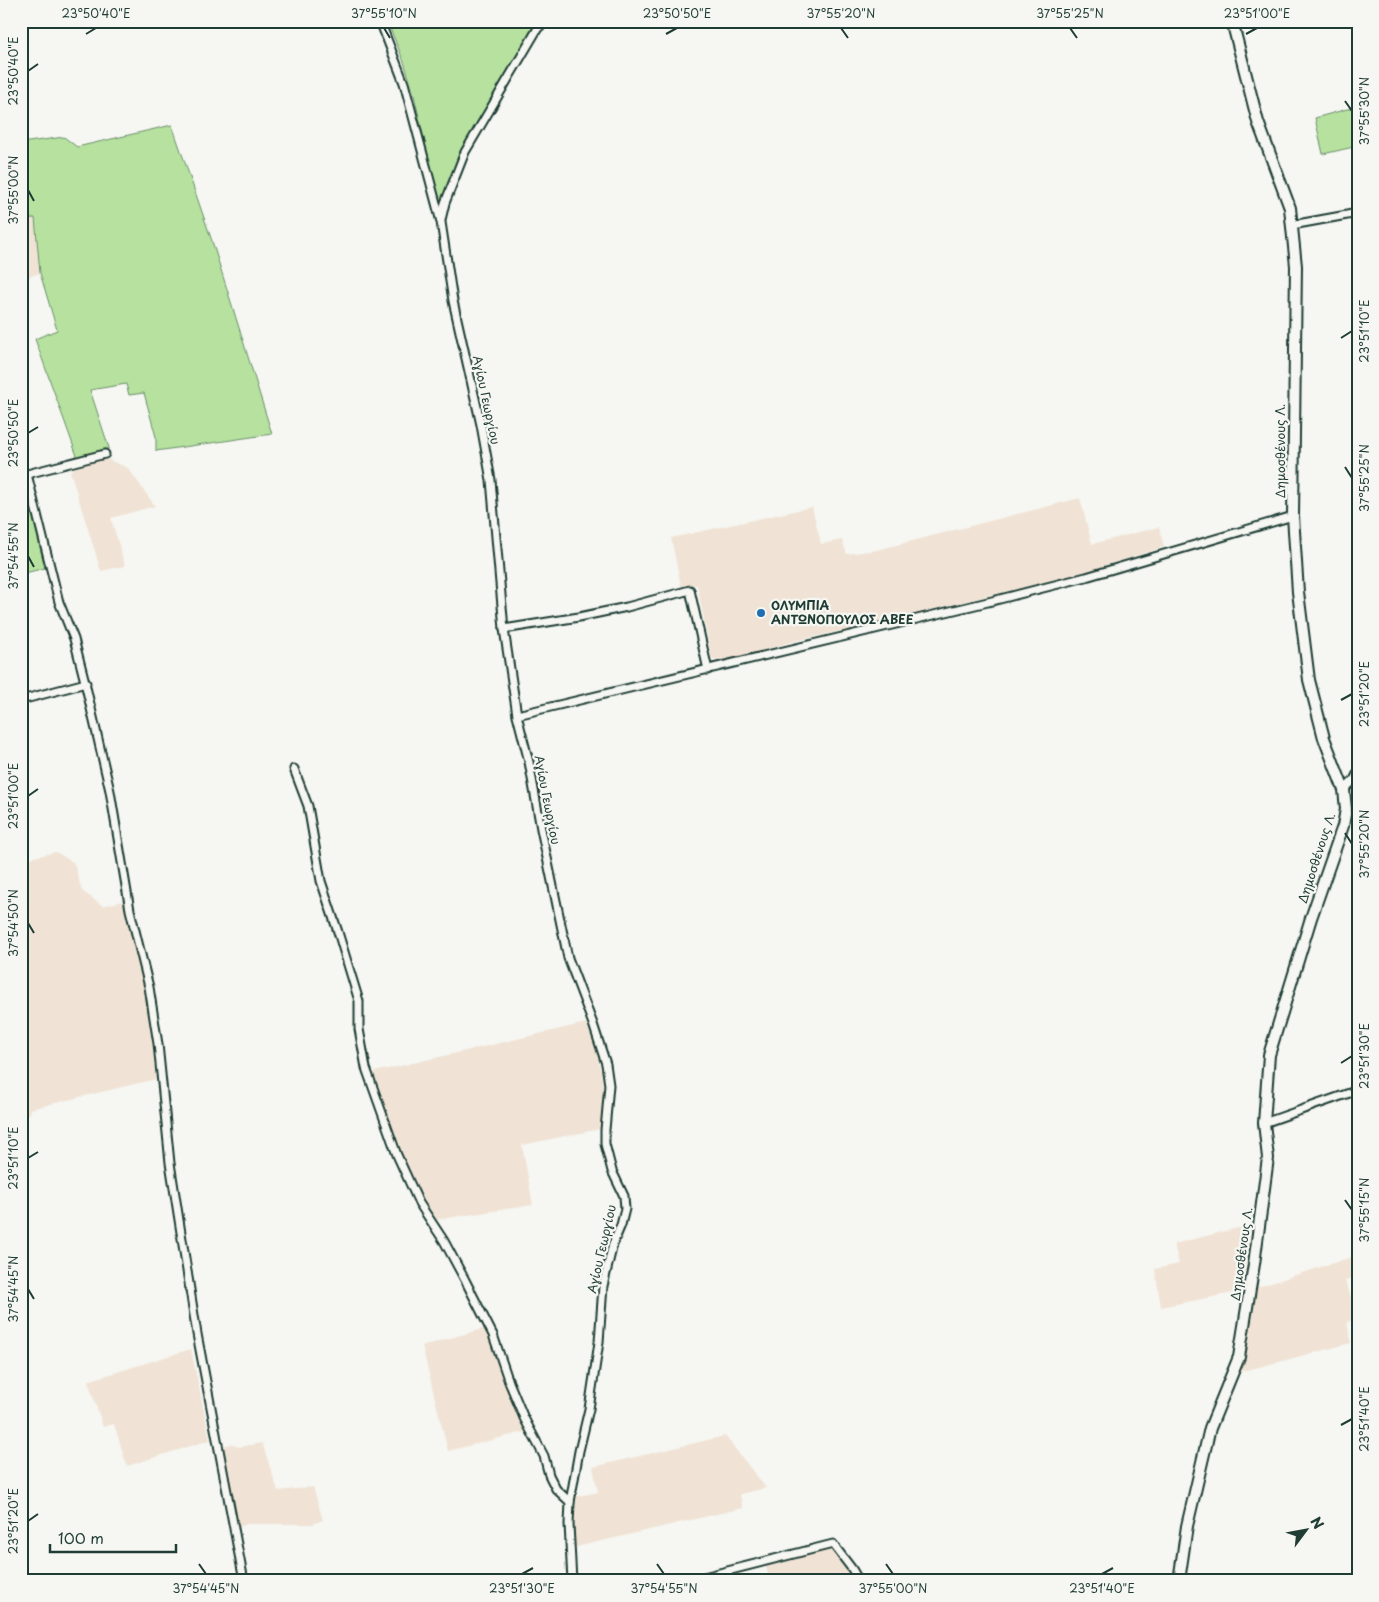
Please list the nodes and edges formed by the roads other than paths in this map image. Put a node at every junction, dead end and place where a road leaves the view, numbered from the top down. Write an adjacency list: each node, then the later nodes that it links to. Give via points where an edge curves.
1 (380, 21): 5 (street, Αγίου Γεωργίου, via 407,92)
2 (546, 21): 5 (street, via 538,28 464,152)
3 (1232, 21): 6 (street, Δημοσθένους Λ., via 1258,122 1290,208)
4 (1358, 213): 6 (street)
5 (441, 222): 9 (street, Αγίου Γεωργίου, via 453,301 491,480)
6 (1292, 225): 8 (street, Δημοσθένους Λ., via 1296,266)
7 (105, 454): 11 (street, via 27,474 59,602)
8 (1293, 516): 10 (street, via 1076,579); 16 (street, Δημοσθένους Λ., via 1309,680 1324,738)
9 (504, 629): 10 (street, via 627,607 690,590); 13 (street, Αγίου Γεωργίου)
10 (708, 670): 13 (street)
11 (86, 683): 12 (street); 20 (street, via 110,791 130,910 150,987 170,1163 197,1334)
12 (21, 700)
13 (517, 715): 19 (street, Αγίου Γεωργίου, via 568,958 606,1064 609,1085 605,1144 612,1171 624,1196 625,1209 602,1286 589,1409)
14 (294, 769): 19 (street, via 308,806 321,881 359,1001 359,1029 366,1068 397,1155 419,1203 461,1272 493,1335 516,1400 544,1456 549,1475 556,1489)
15 (1358, 772): 16 (street)
16 (1344, 790): 18 (street, Δημοσθένους Λ., via 1346,810 1343,826 1269,1055)
17 (1358, 1090): 18 (street)
18 (1264, 1124): 24 (street, Δημοσθένους Λ., via 1268,1158 1239,1357 1210,1428 1187,1526)
19 (570, 1502): 21 (street, Αγίου Γεωργίου)
20 (244, 1581)
21 (572, 1581)
22 (688, 1581): 23 (street, via 833,1544)
23 (859, 1581)
24 (1179, 1581)

